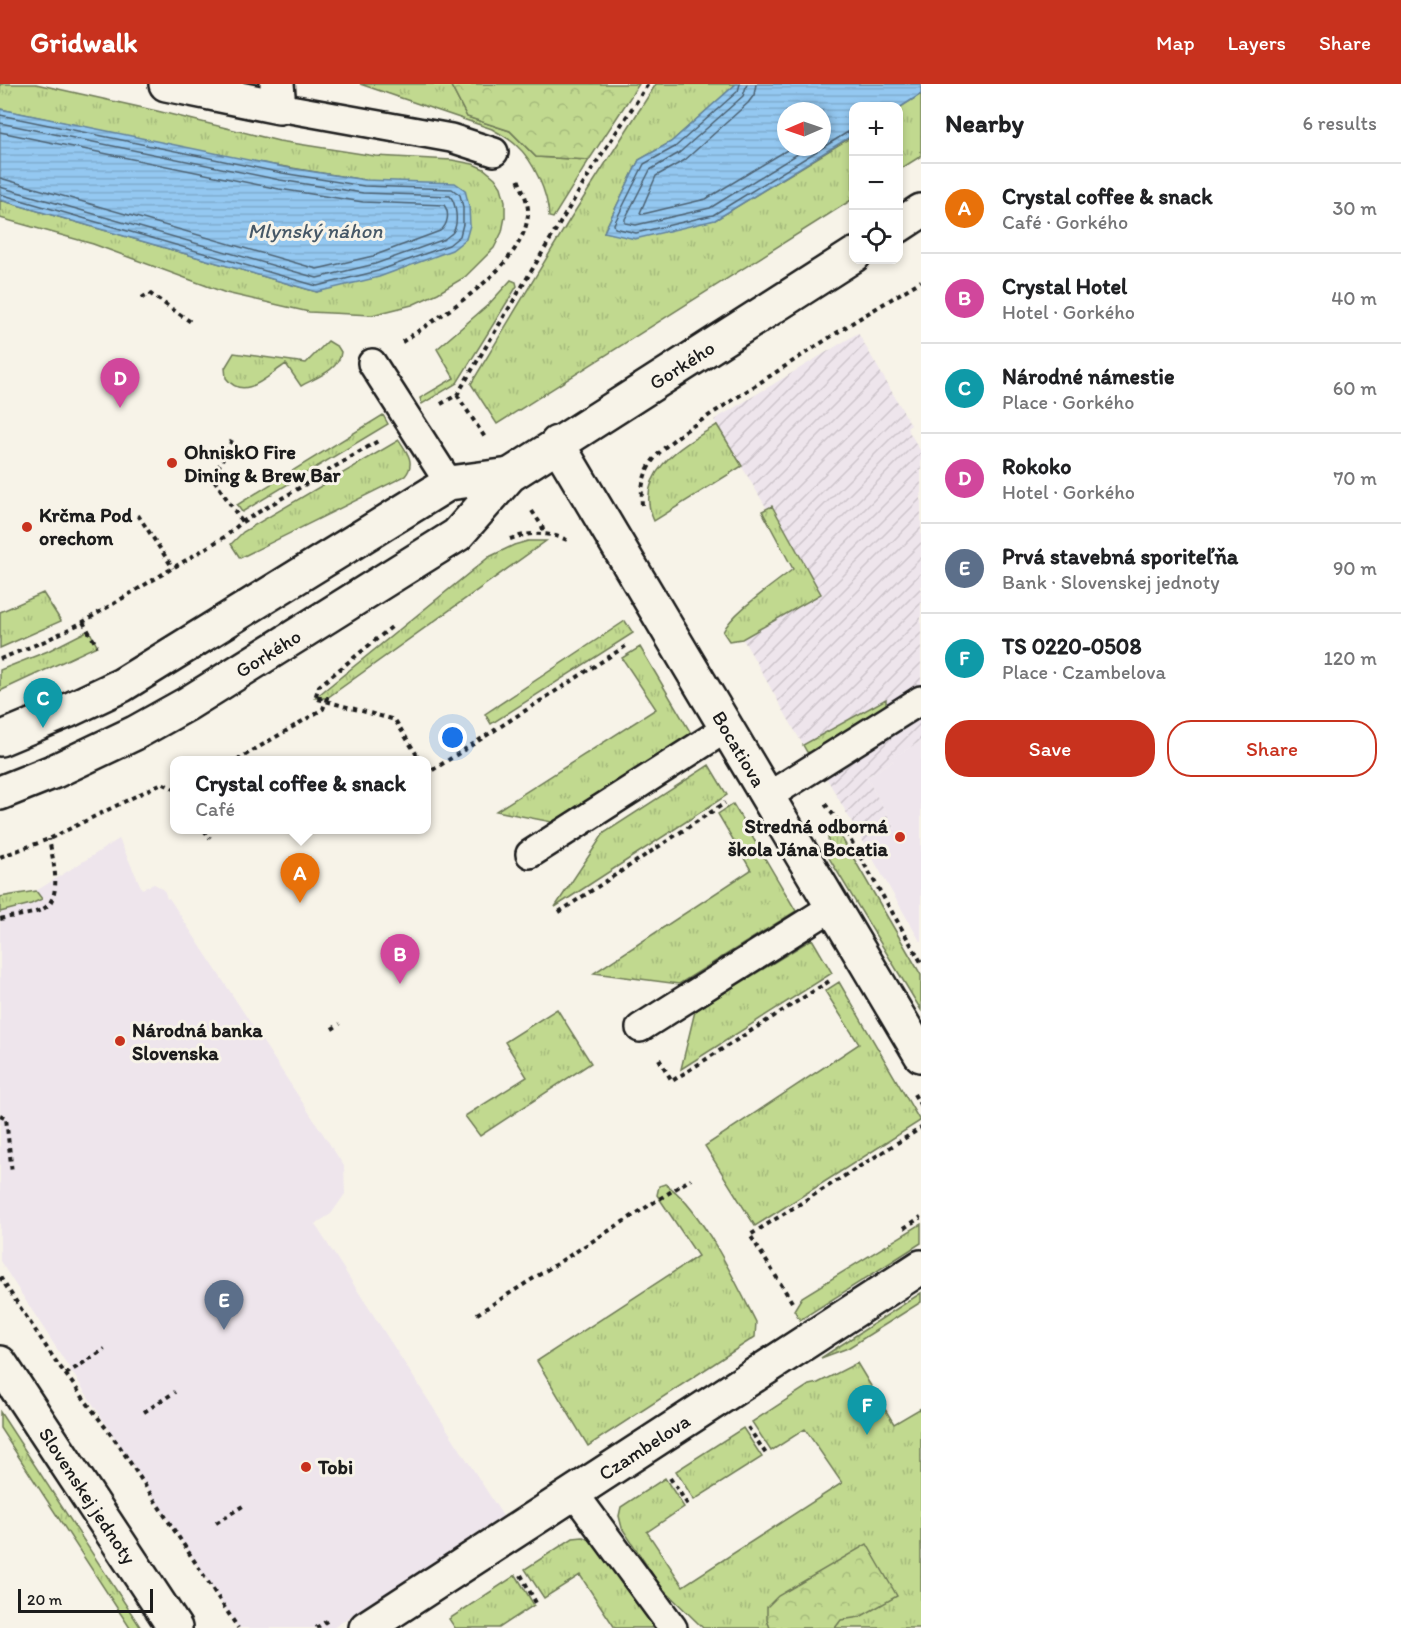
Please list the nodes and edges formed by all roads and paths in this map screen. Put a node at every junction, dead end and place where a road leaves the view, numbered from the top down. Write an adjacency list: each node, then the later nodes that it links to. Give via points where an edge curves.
1 (166, 84): 3 (street)
2 (648, 84): 6 (path)
3 (278, 95): 5 (lane)
4 (595, 151): 6 (path)
5 (494, 152): 13 (path, via 510,167 525,196 528,217 521,236 508,257 477,290)
6 (601, 156): 14 (path, via 458,395)
7 (921, 211): 8 (street)
8 (903, 223)
9 (849, 258): 17 (street, Gorkého)
10 (921, 281): 20 (path, via 664,447 646,470)
11 (142, 298): 12 (path, via 149,293)
12 (191, 322)
13 (372, 363): 19 (lane)
14 (437, 406)
15 (384, 438): 22 (path)
16 (232, 440): 22 (path, via 213,478)
17 (557, 443): 18 (street, Gorkého); 33 (street, Bocatiova)
18 (510, 475): 19 (street, Gorkého); 39 (street, Gorkého, via 457,535 187,704 135,733)
19 (449, 483): 34 (street, Gorkého, via 122,685)
20 (642, 502)
21 (138, 515): 25 (path)
22 (242, 522): 25 (path)
23 (507, 540): 24 (path, via 544,534)
24 (573, 543)
25 (173, 568): 27 (path)
26 (402, 619): 32 (path, via 319,686 315,698 327,698)
27 (83, 622): 29 (path); 30 (path)
28 (633, 642): 37 (path)
29 (97, 646)
30 (0, 659)
31 (921, 700): 40 (lane)
32 (325, 703): 35 (path, via 322,709); 36 (path, via 395,720)
33 (727, 728): 40 (street, Bocatiova); 45 (lane)
34 (0, 739)
35 (244, 756)
36 (418, 756)
37 (431, 771)
38 (170, 787): 44 (path, via 162,783)
39 (0, 793)
40 (767, 797): 47 (street, Bocatiova)
41 (728, 801): 48 (path)
42 (207, 834): 43 (path)
43 (210, 837)
44 (49, 839): 46 (path); 49 (path, via 56,886 52,898 46,907)
45 (530, 854)
46 (0, 857)
47 (832, 907): 52 (lane); 54 (street, Bocatiova)
48 (559, 912)
49 (0, 920)
50 (832, 980): 52 (path, via 672,1081)
51 (340, 1024): 53 (path)
52 (640, 1028)
53 (332, 1029)
54 (921, 1055)
55 (0, 1114): 57 (path, via 6,1118)
56 (921, 1128): 61 (path, via 750,1235)
57 (12, 1173)
58 (691, 1179): 62 (path)
59 (921, 1267): 71 (street, Czambelova)
60 (0, 1276): 65 (path)
61 (792, 1302)
62 (477, 1314)
63 (105, 1349): 65 (path)
64 (0, 1363): 77 (street, Slovenskej jednoty)
65 (66, 1374): 78 (path, via 120,1447)
66 (175, 1392): 67 (path)
67 (144, 1412)
68 (747, 1426): 69 (path)
69 (766, 1454)
70 (670, 1477): 73 (path)
71 (574, 1493): 79 (street, Czambelova); 80 (lane)
72 (246, 1504): 74 (path)
73 (688, 1505)
74 (216, 1523)
75 (516, 1566): 76 (path)
76 (536, 1603)
77 (175, 1628)
78 (238, 1628)
79 (366, 1628)
80 (673, 1628)

